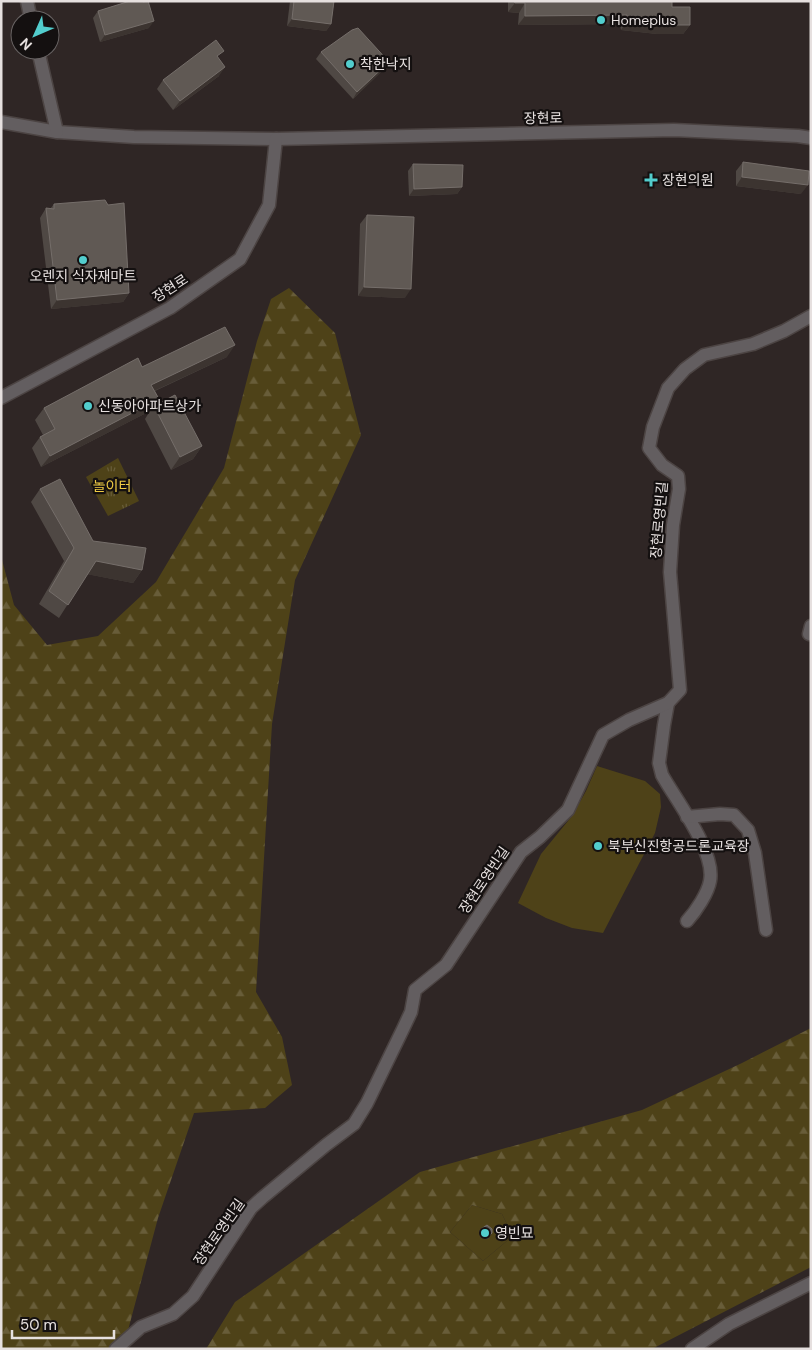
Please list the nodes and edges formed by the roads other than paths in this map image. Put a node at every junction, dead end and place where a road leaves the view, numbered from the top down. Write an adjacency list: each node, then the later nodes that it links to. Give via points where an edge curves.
1 (40, 60): 3 (street)
2 (1, 122): 3 (street, 장현로)
3 (57, 132): 5 (street, 장현로, via 134,137)
4 (811, 138): 5 (street, 장현로, via 674,130)
5 (276, 139): 7 (street, 장현로, via 269,205 240,258 170,308)
6 (811, 316): 8 (street, 장현로영빈길, via 753,344 704,355 685,369 668,388 653,427 649,448 662,465 678,476 679,489 670,572 680,690)
7 (1, 398)
8 (668, 703): 9 (street, via 659,763 662,775); 13 (street, 장현로영빈길, via 603,735 568,810 521,852 446,965 415,990 411,1012 354,1124 251,1208 193,1296 173,1314 141,1327)
9 (687, 817): 10 (street, via 703,846 710,866 710,881 696,911); 11 (street, via 734,815 748,830 755,853)
10 (687, 921)
11 (766, 930)
12 (811, 1283): 14 (street, via 729,1324)
13 (116, 1349)
14 (692, 1349)

